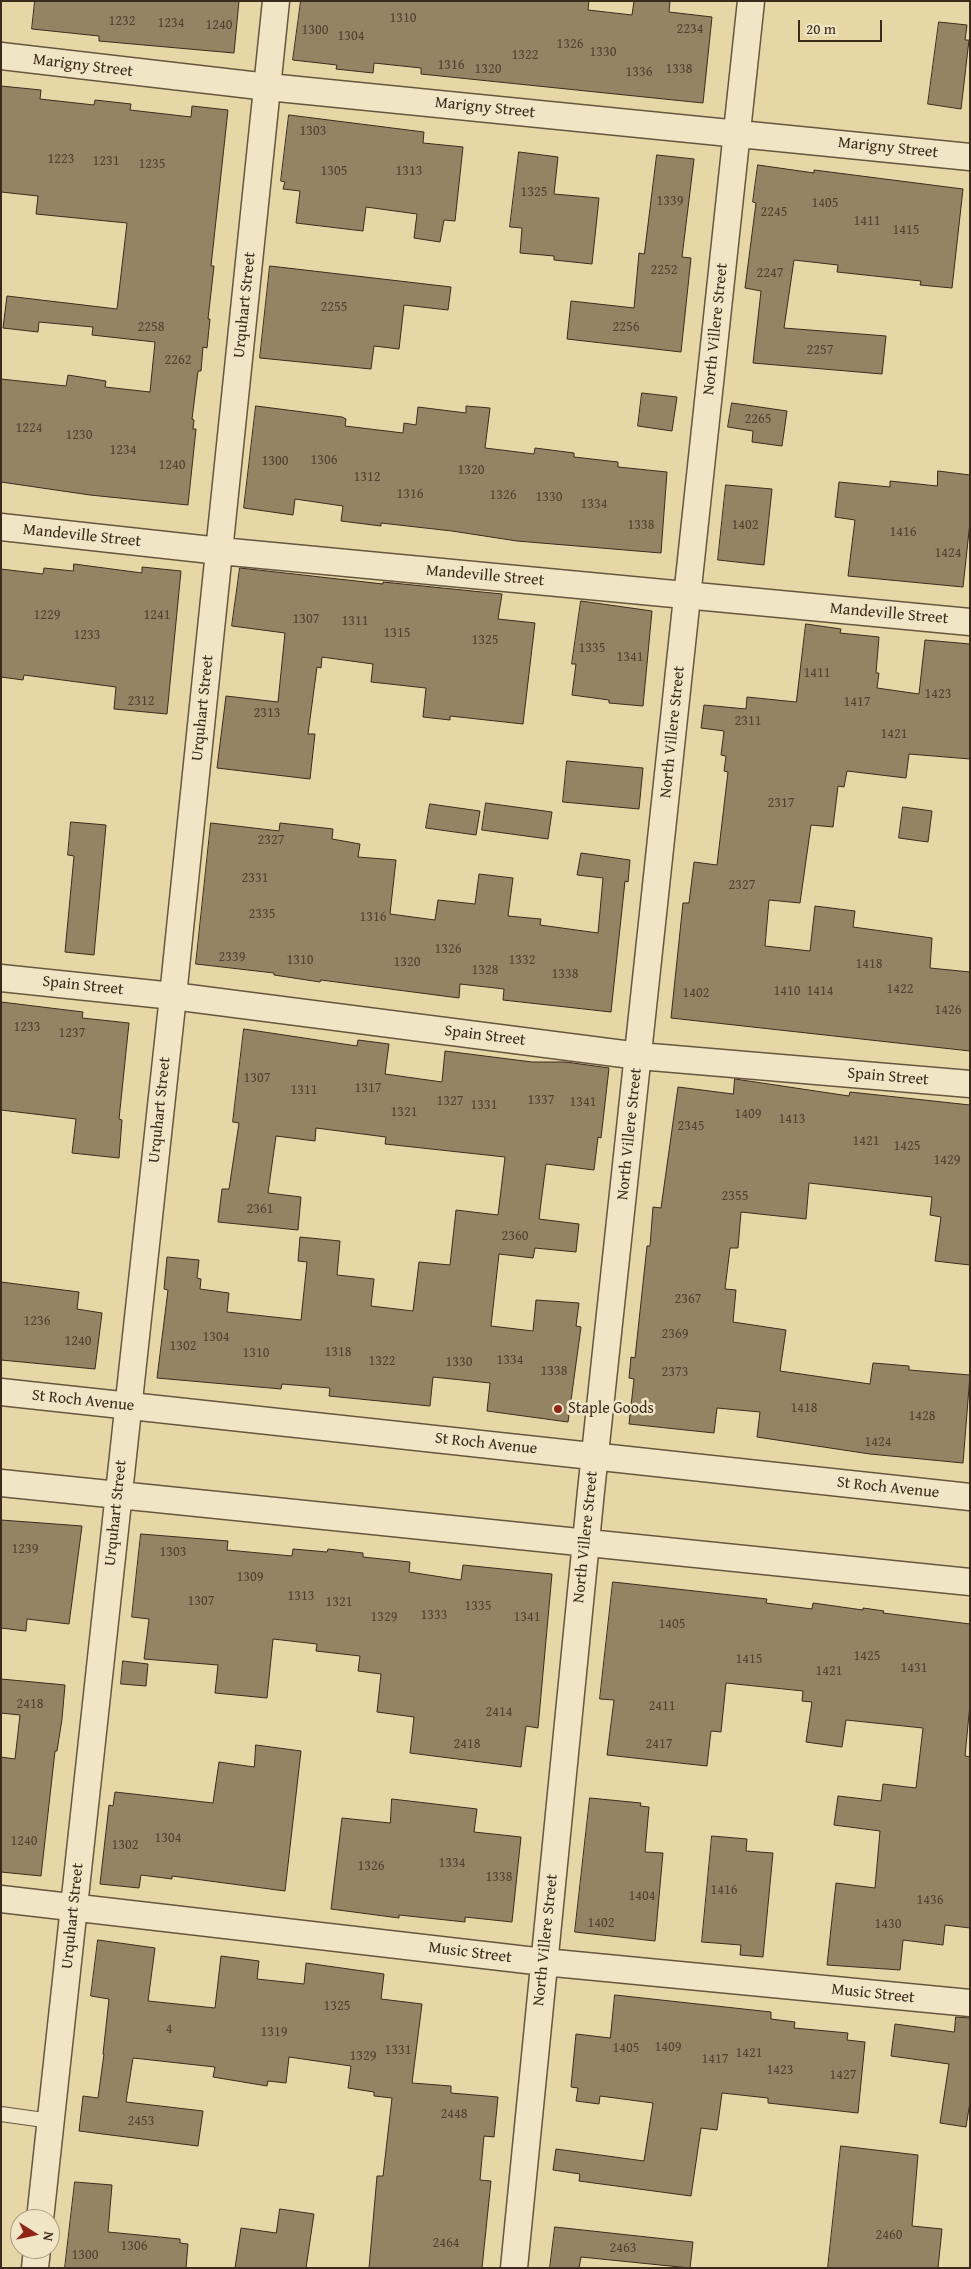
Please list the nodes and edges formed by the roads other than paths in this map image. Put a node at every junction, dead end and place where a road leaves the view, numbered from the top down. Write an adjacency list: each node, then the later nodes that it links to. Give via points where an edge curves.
1 (276, 1): 4 (street, Urquhart Street)
2 (751, 1): 5 (street, North Villere Street)
3 (1, 56): 4 (street, Marigny Street)
4 (268, 87): 5 (street, Marigny Street); 8 (street, Urquhart Street)
5 (737, 132): 6 (street, Marigny Street); 9 (street, North Villere Street)
6 (970, 157)
7 (1, 527): 8 (street, Mandeville Street)
8 (220, 551): 9 (street, Mandeville Street); 12 (street, Urquhart Street)
9 (688, 596): 10 (street, Mandeville Street); 13 (street, North Villere Street)
10 (970, 622)
11 (1, 978): 12 (street, Spain Street)
12 (173, 996): 13 (street, Spain Street); 16 (street, Urquhart Street)
13 (639, 1056): 14 (street, Spain Street); 17 (street, North Villere Street)
14 (970, 1084)
15 (1, 1392): 16 (street, St Roch Avenue)
16 (127, 1405): 17 (street, St Roch Avenue); 19 (street, Urquhart Street)
17 (595, 1456): 20 (street, St Roch Avenue); 21 (street, North Villere Street)
18 (1, 1484): 19 (street)
19 (118, 1495): 21 (street); 24 (street, Urquhart Street)
20 (970, 1497)
21 (585, 1543): 22 (street); 25 (street, North Villere Street)
22 (970, 1582)
23 (1, 1899): 24 (street, Music Street)
24 (74, 1906): 25 (street, Music Street); 28 (street, Urquhart Street)
25 (544, 1962): 26 (street, Music Street); 30 (street, North Villere Street)
26 (970, 2003)
27 (1, 2114): 28 (lane)
28 (51, 2121): 29 (street, Urquhart Street)
29 (41, 2209)
30 (514, 2268)

